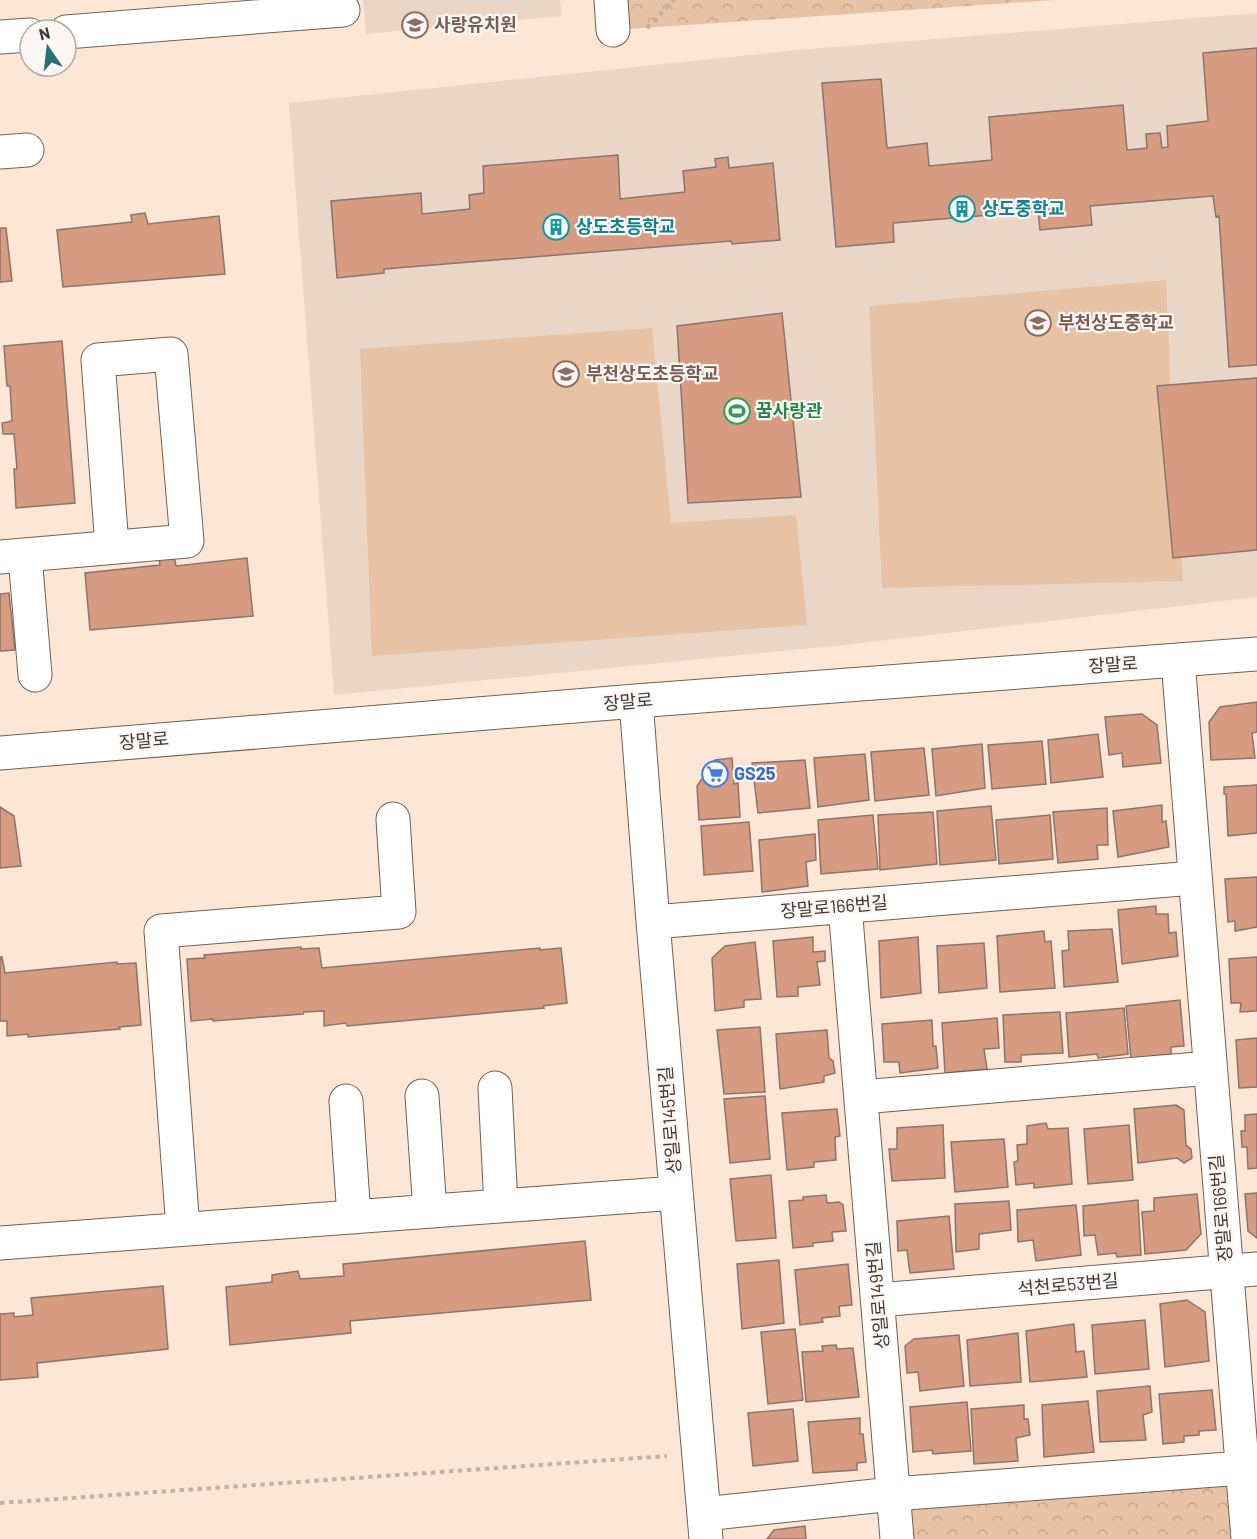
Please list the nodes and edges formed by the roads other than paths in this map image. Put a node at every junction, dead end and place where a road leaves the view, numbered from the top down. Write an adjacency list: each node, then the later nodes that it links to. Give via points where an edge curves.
1 (343, 10): 2 (street)
2 (78, 31)
3 (18, 36): 4 (street)
4 (0, 37)
5 (112, 546): 5 (street, via 98,360 171,354 187,540); 6 (street)
6 (12, 556): 9 (street)
7 (1257, 654): 8 (street, 장말로)
8 (1178, 660): 10 (street, 장말로); 13 (street, 장말로166번길)
9 (35, 675)
10 (636, 701): 11 (street, 장말로); 15 (street, 상일로145번길)
11 (0, 753)
12 (393, 819): 25 (street, via 399,912 161,932)
13 (1194, 878): 14 (street, 장말로166번길); 16 (street, 장말로166번길)
14 (845, 906): 15 (street, 장말로166번길); 19 (street, 상일로149번길)
15 (653, 922): 21 (street, 상일로145번길)
16 (1210, 1068): 19 (street); 27 (street, 장말로166번길)
17 (495, 1088): 22 (street)
18 (422, 1096): 23 (street)
19 (861, 1097): 28 (street, 상일로149번길)
20 (346, 1101): 24 (street)
21 (676, 1193): 22 (street); 31 (street, 상일로145번길)
22 (501, 1206): 23 (street)
23 (430, 1211): 24 (street)
24 (354, 1216): 25 (street)
25 (183, 1229): 26 (street)
26 (0, 1243)
27 (1242, 1271): 28 (street, 석천로53번길); 29 (street, 장말로166번길)
28 (878, 1300): 30 (street, 상일로149번길)
29 (1242, 1468): 30 (street); 33 (street, 장말로166번길)
30 (893, 1494): 31 (street); 32 (street, 상일로149번길)
31 (705, 1526)
32 (897, 1539)
33 (1248, 1539)

